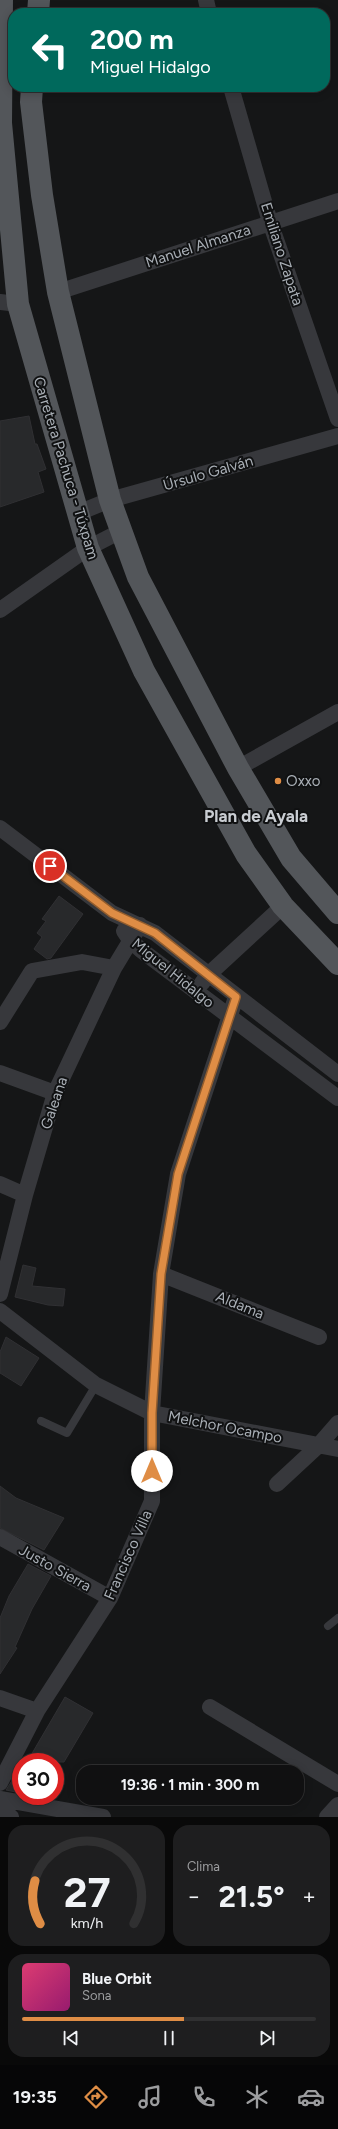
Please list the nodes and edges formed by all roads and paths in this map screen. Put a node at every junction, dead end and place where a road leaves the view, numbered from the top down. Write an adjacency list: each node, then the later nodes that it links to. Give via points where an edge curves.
1 (2, 0): 4 (main road, Carretera Pachuca - Túxpam)
2 (32, 92): 7 (main road, via 42,195)
3 (232, 92): 6 (street, Emiliano Zapata)
4 (0, 123): 8 (main road, Carretera Pachuca - Túxpam)
5 (338, 201): 6 (street, Manuel Almanza)
6 (270, 222): 7 (street, Manuel Almanza); 9 (street, Emiliano Zapata)
7 (58, 292): 11 (main road)
8 (9, 303): 12 (main road, Carretera Pachuca - Túxpam)
9 (338, 419)
10 (338, 436): 11 (street, Úrsulo Galván)
11 (110, 500): 12 (street, Úrsulo Galván); 13 (main road)
12 (78, 513): 14 (main road, Carretera Pachuca - Túxpam)
13 (121, 531): 14 (street); 17 (main road, via 138,577)
14 (88, 548): 15 (street); 19 (main road, Carretera Pachuca - Túxpam, via 144,671 246,854)
15 (0, 610)
16 (338, 712): 17 (street)
17 (238, 768): 21 (main road, via 291,858)
18 (0, 828): 20 (street, Miguel Hidalgo)
19 (283, 906): 24 (main road, Carretera Pachuca - Túxpam); 26 (street)
20 (112, 913): 22 (street, Miguel Hidalgo); 23 (street, Miguel Hidalgo)
21 (338, 913)
22 (140, 925): 23 (street, Galeana); 26 (street, Miguel Hidalgo, via 155,933)
23 (130, 940): 25 (street, Galeana); 27 (street, Miguel Hidalgo)
24 (338, 964)
25 (114, 968): 30 (street, via 82,962 32,971); 33 (street, Galeana)
26 (208, 975): 27 (street); 28 (street, Miguel Hidalgo)
27 (195, 992): 29 (street, Miguel Hidalgo)
28 (236, 997): 29 (street, Francisco Villa); 32 (street, Miguel Hidalgo)
29 (229, 1017): 34 (street, Miguel Hidalgo); 37 (street, Francisco Villa, via 178,1174)
30 (0, 1022)
31 (0, 1073): 33 (street)
32 (338, 1074)
33 (55, 1093): 36 (street, Galeana)
34 (338, 1098)
35 (0, 1184): 36 (street)
36 (25, 1195): 38 (street, Galeana)
37 (161, 1274): 40 (street, Aldama); 42 (street, Francisco Villa)
38 (0, 1294)
39 (0, 1311): 41 (street, Melchor Ocampo)
40 (319, 1337)
41 (96, 1385): 42 (street, Melchor Ocampo); 43 (lane, via 67,1433)
42 (152, 1413): 45 (street, Melchor Ocampo); 49 (street, Francisco Villa, via 152,1501)
43 (41, 1421)
44 (338, 1423): 45 (street)
45 (318, 1446): 46 (street, Melchor Ocampo); 47 (street)
46 (338, 1449)
47 (277, 1484)
48 (0, 1537): 49 (street, Justo Sierra)
49 (110, 1598): 54 (street, Francisco Villa)
50 (338, 1618): 51 (lane)
51 (328, 1626)
52 (0, 1698): 54 (street)
53 (210, 1707): 56 (street)
54 (37, 1711): 55 (street, Francisco Villa)
55 (0, 1783)
56 (338, 1784)
57 (0, 1799): 61 (street)
58 (338, 1805): 62 (street)
59 (0, 1810): 60 (street)
60 (11, 1817)
61 (103, 1817)
62 (327, 1817)

